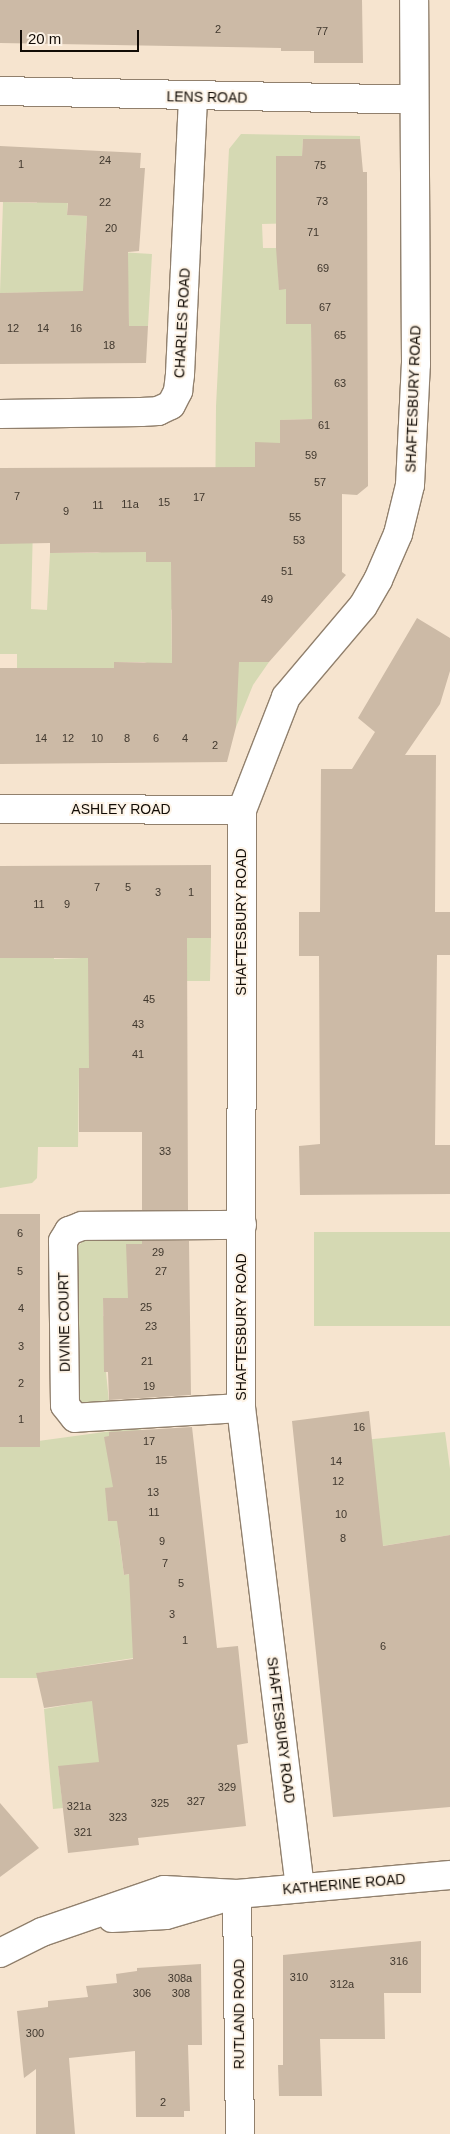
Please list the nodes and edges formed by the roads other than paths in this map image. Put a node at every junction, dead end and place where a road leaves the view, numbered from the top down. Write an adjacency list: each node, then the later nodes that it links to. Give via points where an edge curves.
1 (414, 0): 4 (street, SHAFTESBURY ROAD)
2 (0, 91): 3 (street, LENS ROAD)
3 (193, 97): 4 (street, LENS ROAD); 5 (street, CHARLES ROAD, via 180,374 178,391 171,405 158,411 141,412)
4 (414, 100): 7 (street, SHAFTESBURY ROAD, via 416,364 410,485 398,534 378,580 363,606 286,697)
5 (0, 414)
6 (0, 808): 7 (street, ASHLEY ROAD)
7 (242, 810): 8 (street, SHAFTESBURY ROAD)
8 (242, 1226): 9 (street, SHAFTESBURY ROAD); 9 (street, DIVINE COURT, via 82,1226 69,1231 63,1241 65,1405 75,1418)
9 (241, 1408): 11 (street, SHAFTESBURY ROAD)
10 (450, 1875): 11 (street, KATHERINE ROAD)
11 (300, 1888): 12 (street, KATHERINE ROAD)
12 (237, 1894): 13 (street, KATHERINE ROAD, via 166,1915 82,1920 42,1932); 14 (street, RUTLAND ROAD)
13 (0, 1954)
14 (240, 2134)

